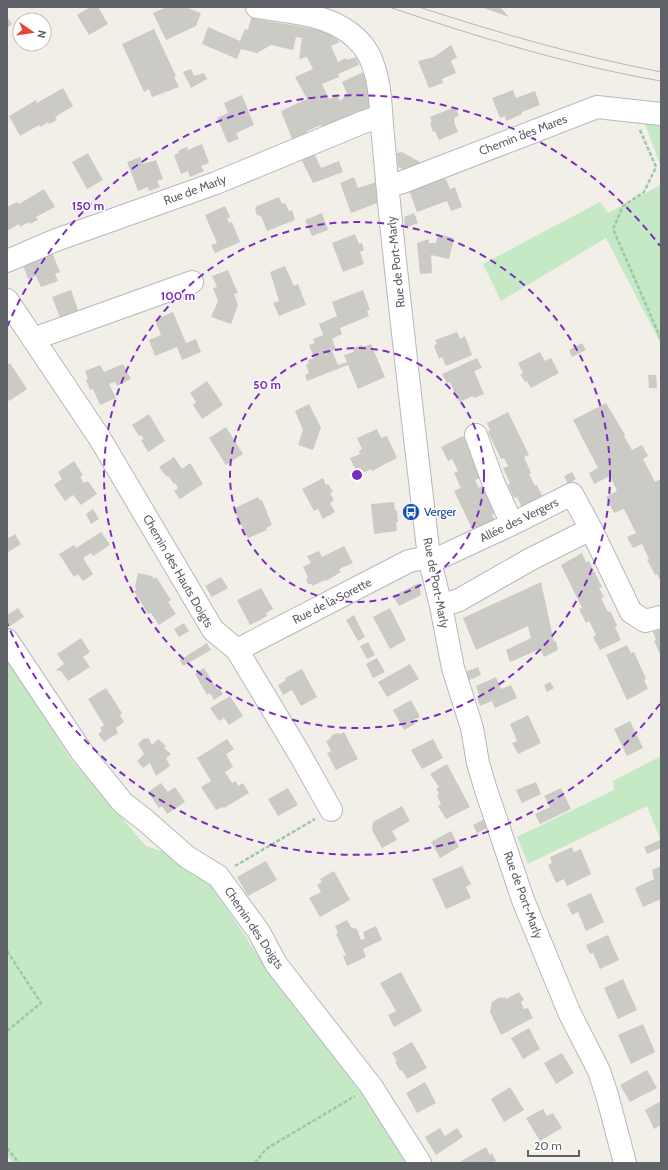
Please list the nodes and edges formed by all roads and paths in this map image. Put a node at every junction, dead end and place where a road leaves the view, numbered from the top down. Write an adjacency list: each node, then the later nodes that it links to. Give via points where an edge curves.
1 (257, 7): 4 (street, Rue de Port-Marly, via 323,18 347,30 370,56 378,86)
2 (632, 111): 3 (street, Chemin des Mares); 5 (street, Chemin des Mares, via 597,107); 10 (path, via 656,167 644,192 623,206 613,229)
3 (661, 114)
4 (381, 116): 5 (street, Rue de Port-Marly); 6 (street, Rue de Marly, via 216,183 56,240)
5 (398, 182): 14 (street, Rue de Port-Marly)
6 (7, 261)
7 (192, 282): 9 (street)
8 (7, 300): 9 (street, Chemin des Hauts Doigts)
9 (33, 339): 18 (street, Chemin des Hauts Doigts, via 99,437 213,630)
10 (661, 339)
11 (476, 435): 12 (street)
12 (512, 524): 13 (street, Allée des Vergers, via 572,494); 14 (street, Allée des Vergers)
13 (591, 529): 15 (street, via 531,559 459,600); 16 (street, Allée des Vergers, via 631,612 645,621)
14 (429, 559): 15 (street, Rue de Port-Marly); 18 (street, Rue de la Sorette, via 409,561)
15 (441, 606): 28 (street, Rue de Port-Marly, via 453,668 472,728 485,787 523,900 569,1012 599,1071 608,1095)
16 (661, 617)
17 (7, 640): 20 (street, Chemin des Doigts, via 81,751 123,803 187,857)
18 (237, 650): 19 (street, Chemin des Hauts Doigts)
19 (331, 810): 20 (path)
20 (218, 876): 23 (street, Chemin des Doigts, via 259,932 276,964)
21 (7, 951): 22 (path, via 41,1003)
22 (7, 1031)
23 (371, 1086): 26 (path, via 266,1149); 27 (street, Chemin des Doigts)
24 (7, 1148): 25 (path)
25 (19, 1163)
26 (254, 1163)
27 (420, 1163)
28 (625, 1163)

